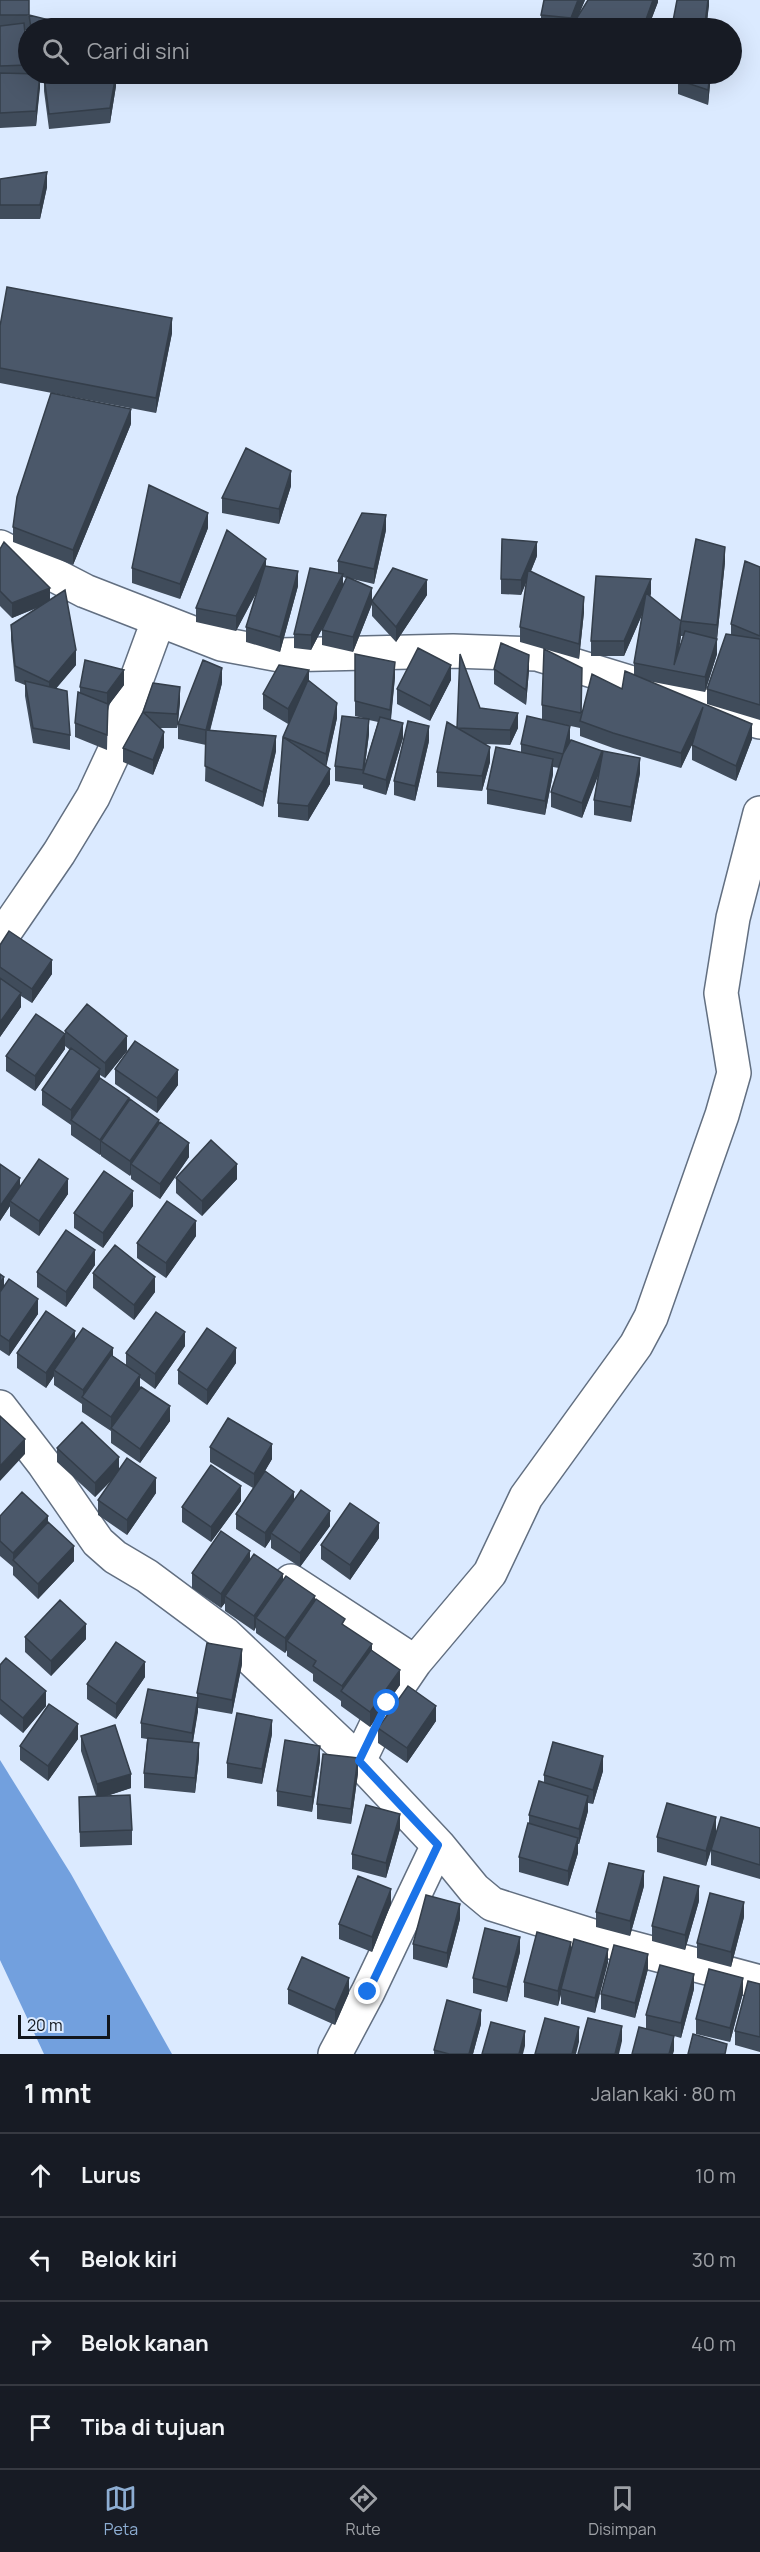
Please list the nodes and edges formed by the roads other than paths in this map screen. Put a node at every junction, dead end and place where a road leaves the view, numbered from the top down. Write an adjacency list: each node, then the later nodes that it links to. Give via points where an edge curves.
1 (0, 546): 2 (street, via 85,591)
2 (158, 621): 3 (street, via 221,644 280,655 453,651 537,654); 5 (street, via 114,752 93,797)
3 (760, 723)
4 (760, 813): 8 (street, via 733,918 721,993 734,1073 663,1288 636,1345 526,1497 490,1573)
5 (0, 939)
6 (0, 1407): 9 (street, via 98,1542 225,1634)
7 (291, 1581): 8 (street)
8 (415, 1662): 9 (street, via 387,1703)
9 (359, 1761): 10 (street)
10 (438, 1845): 11 (street, via 474,1889 492,1904 621,1945); 12 (street)
11 (760, 1982)
12 (335, 2054)

